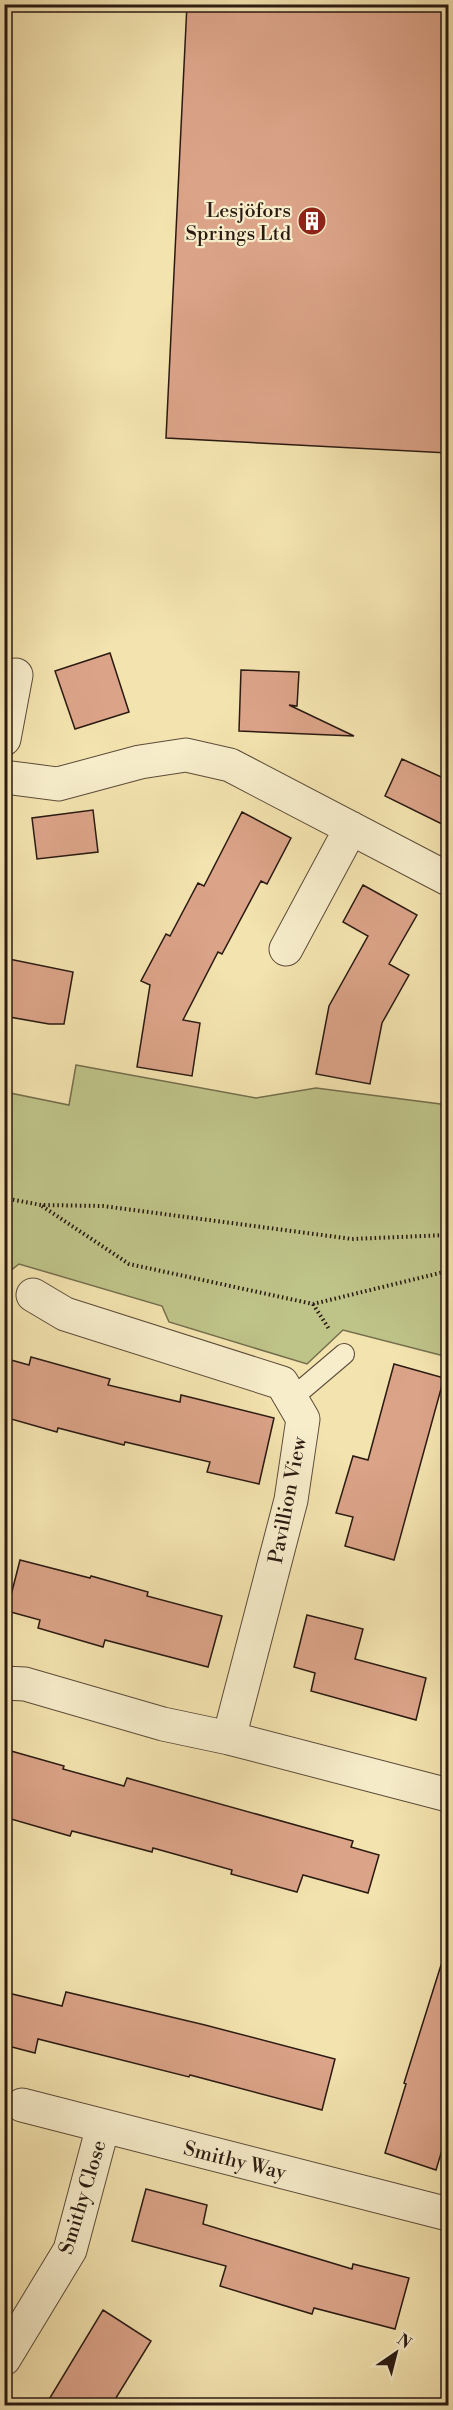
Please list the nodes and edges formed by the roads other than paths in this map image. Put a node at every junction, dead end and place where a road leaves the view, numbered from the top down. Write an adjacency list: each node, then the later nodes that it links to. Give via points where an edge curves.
1 (16, 675): 2 (street)
2 (4, 739)
3 (4, 777): 4 (street, via 58,784 140,762 186,755 230,765)
4 (351, 828): 5 (street); 6 (street)
5 (447, 874)
6 (286, 949)
7 (33, 1295): 9 (street, Pavillion View, via 65,1314 282,1383)
8 (344, 1354): 9 (lane)
9 (291, 1399): 11 (street, Pavillion View, via 303,1419 291,1500)
10 (4, 1683): 11 (street, via 25,1684 163,1724)
11 (229, 1738): 12 (street)
12 (448, 1795)
13 (22, 2105): 14 (street, Smithy Way)
14 (103, 2126): 15 (street, Smithy Way); 16 (street, Smithy Close, via 70,2250)
15 (448, 2214)
16 (4, 2359)

